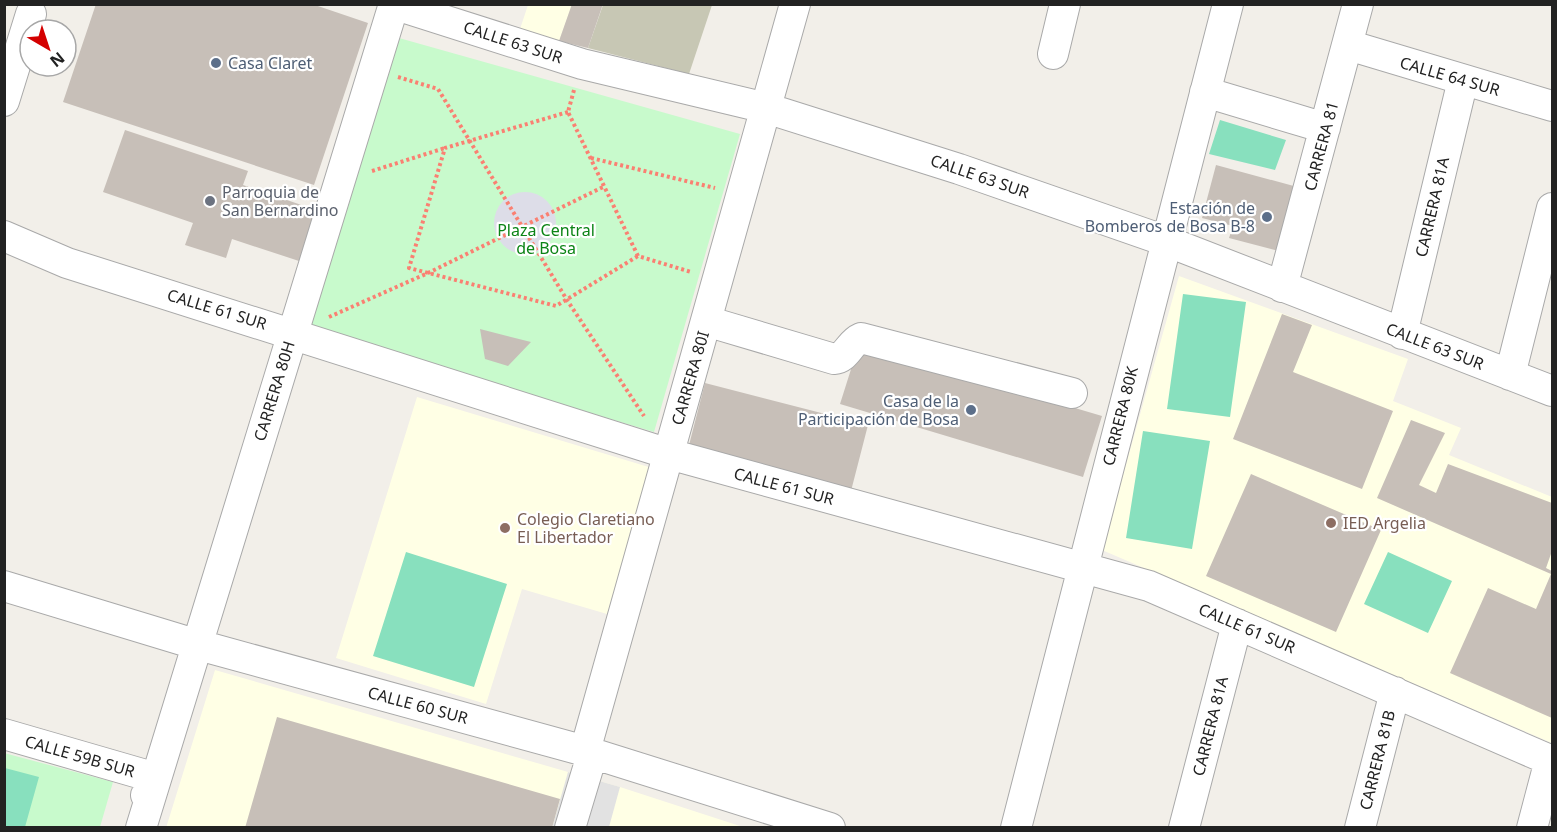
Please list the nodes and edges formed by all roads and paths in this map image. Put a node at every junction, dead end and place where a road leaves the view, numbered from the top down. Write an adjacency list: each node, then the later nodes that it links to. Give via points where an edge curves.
1 (795, 4): 15 (street, CARRERA 80I)
2 (1065, 4): 8 (street)
3 (1228, 4): 12 (street, CARRERA 80K)
4 (1358, 4): 7 (street, CARRERA 81)
5 (394, 5): 9 (street, CARRERA 80H); 15 (street, CALLE 63 SUR, via 556,57)
6 (31, 14): 13 (street)
7 (1348, 45): 10 (street, CALLE 64 SUR); 17 (street, CARRERA 81)
8 (1053, 54)
9 (374, 70): 18 (path, via 438,89); 21 (street, CARRERA 80H)
10 (1462, 80): 14 (street, CALLE 64 SUR); 35 (street, CARRERA 81A)
11 (576, 85): 16 (path)
12 (1204, 92): 17 (street); 27 (street, CARRERA 80K)
13 (4, 101)
14 (1552, 106)
15 (766, 108): 23 (street, CARRERA 80I); 27 (street, CALLE 63 SUR, via 959,169)
16 (568, 112): 18 (path); 20 (path)
17 (1325, 128): 31 (street, CARRERA 81)
18 (469, 141): 19 (path); 25 (path)
19 (445, 148): 21 (path); 29 (path, via 409,268)
20 (590, 157): 22 (path); 23 (path)
21 (339, 181): 34 (street, CARRERA 80H)
22 (604, 186): 25 (path); 28 (path)
23 (741, 194): 30 (street, CARRERA 80I)
24 (1552, 208): 36 (street)
25 (522, 227): 29 (path); 32 (path)
26 (4, 236): 34 (street, CALLE 61 SUR, via 67,263)
27 (1166, 241): 31 (street, CALLE 63 SUR); 40 (street, CARRERA 80K)
28 (638, 256): 30 (path); 32 (path)
29 (428, 273): 32 (path, via 556,306); 34 (path)
30 (718, 280): 33 (street, CARRERA 80I)
31 (1282, 286): 35 (street, CALLE 63 SUR)
32 (567, 300): 39 (path)
33 (706, 321): 38 (street, via 834,359 843,356 861,338); 39 (street, CARRERA 80I)
34 (292, 333): 39 (street, CALLE 61 SUR); 43 (street, CARRERA 80H)
35 (1402, 334): 36 (street, CALLE 63 SUR)
36 (1510, 375): 37 (street, CALLE 63 SUR)
37 (1552, 391)
38 (1072, 393)
39 (669, 454): 40 (street, CALLE 61 SUR); 46 (street, CARRERA 80I)
40 (1082, 567): 42 (street, CALLE 61 SUR, via 1149,586); 53 (street, CARRERA 80K)
41 (4, 586): 43 (street, CALLE 60 SUR)
42 (1237, 624): 44 (street, CALLE 61 SUR); 54 (street, CARRERA 81A)
43 (195, 644): 46 (street, CALLE 60 SUR); 48 (street, CARRERA 80H)
44 (1395, 692): 47 (street, CALLE 61 SUR); 55 (street, CARRERA 81B)
45 (4, 734): 48 (street, CALLE 59B SUR)
46 (587, 758): 51 (street, CARRERA 80I); 52 (street, CALLE 60 SUR)
47 (1551, 760): 56 (street)
48 (156, 778): 49 (street, CARRERA 80H); 50 (street, CARRERA 80H)
49 (127, 828)
50 (141, 828)
51 (570, 828)
52 (830, 828)
53 (1016, 828)
54 (1184, 828)
55 (1360, 828)
56 (1532, 828)

